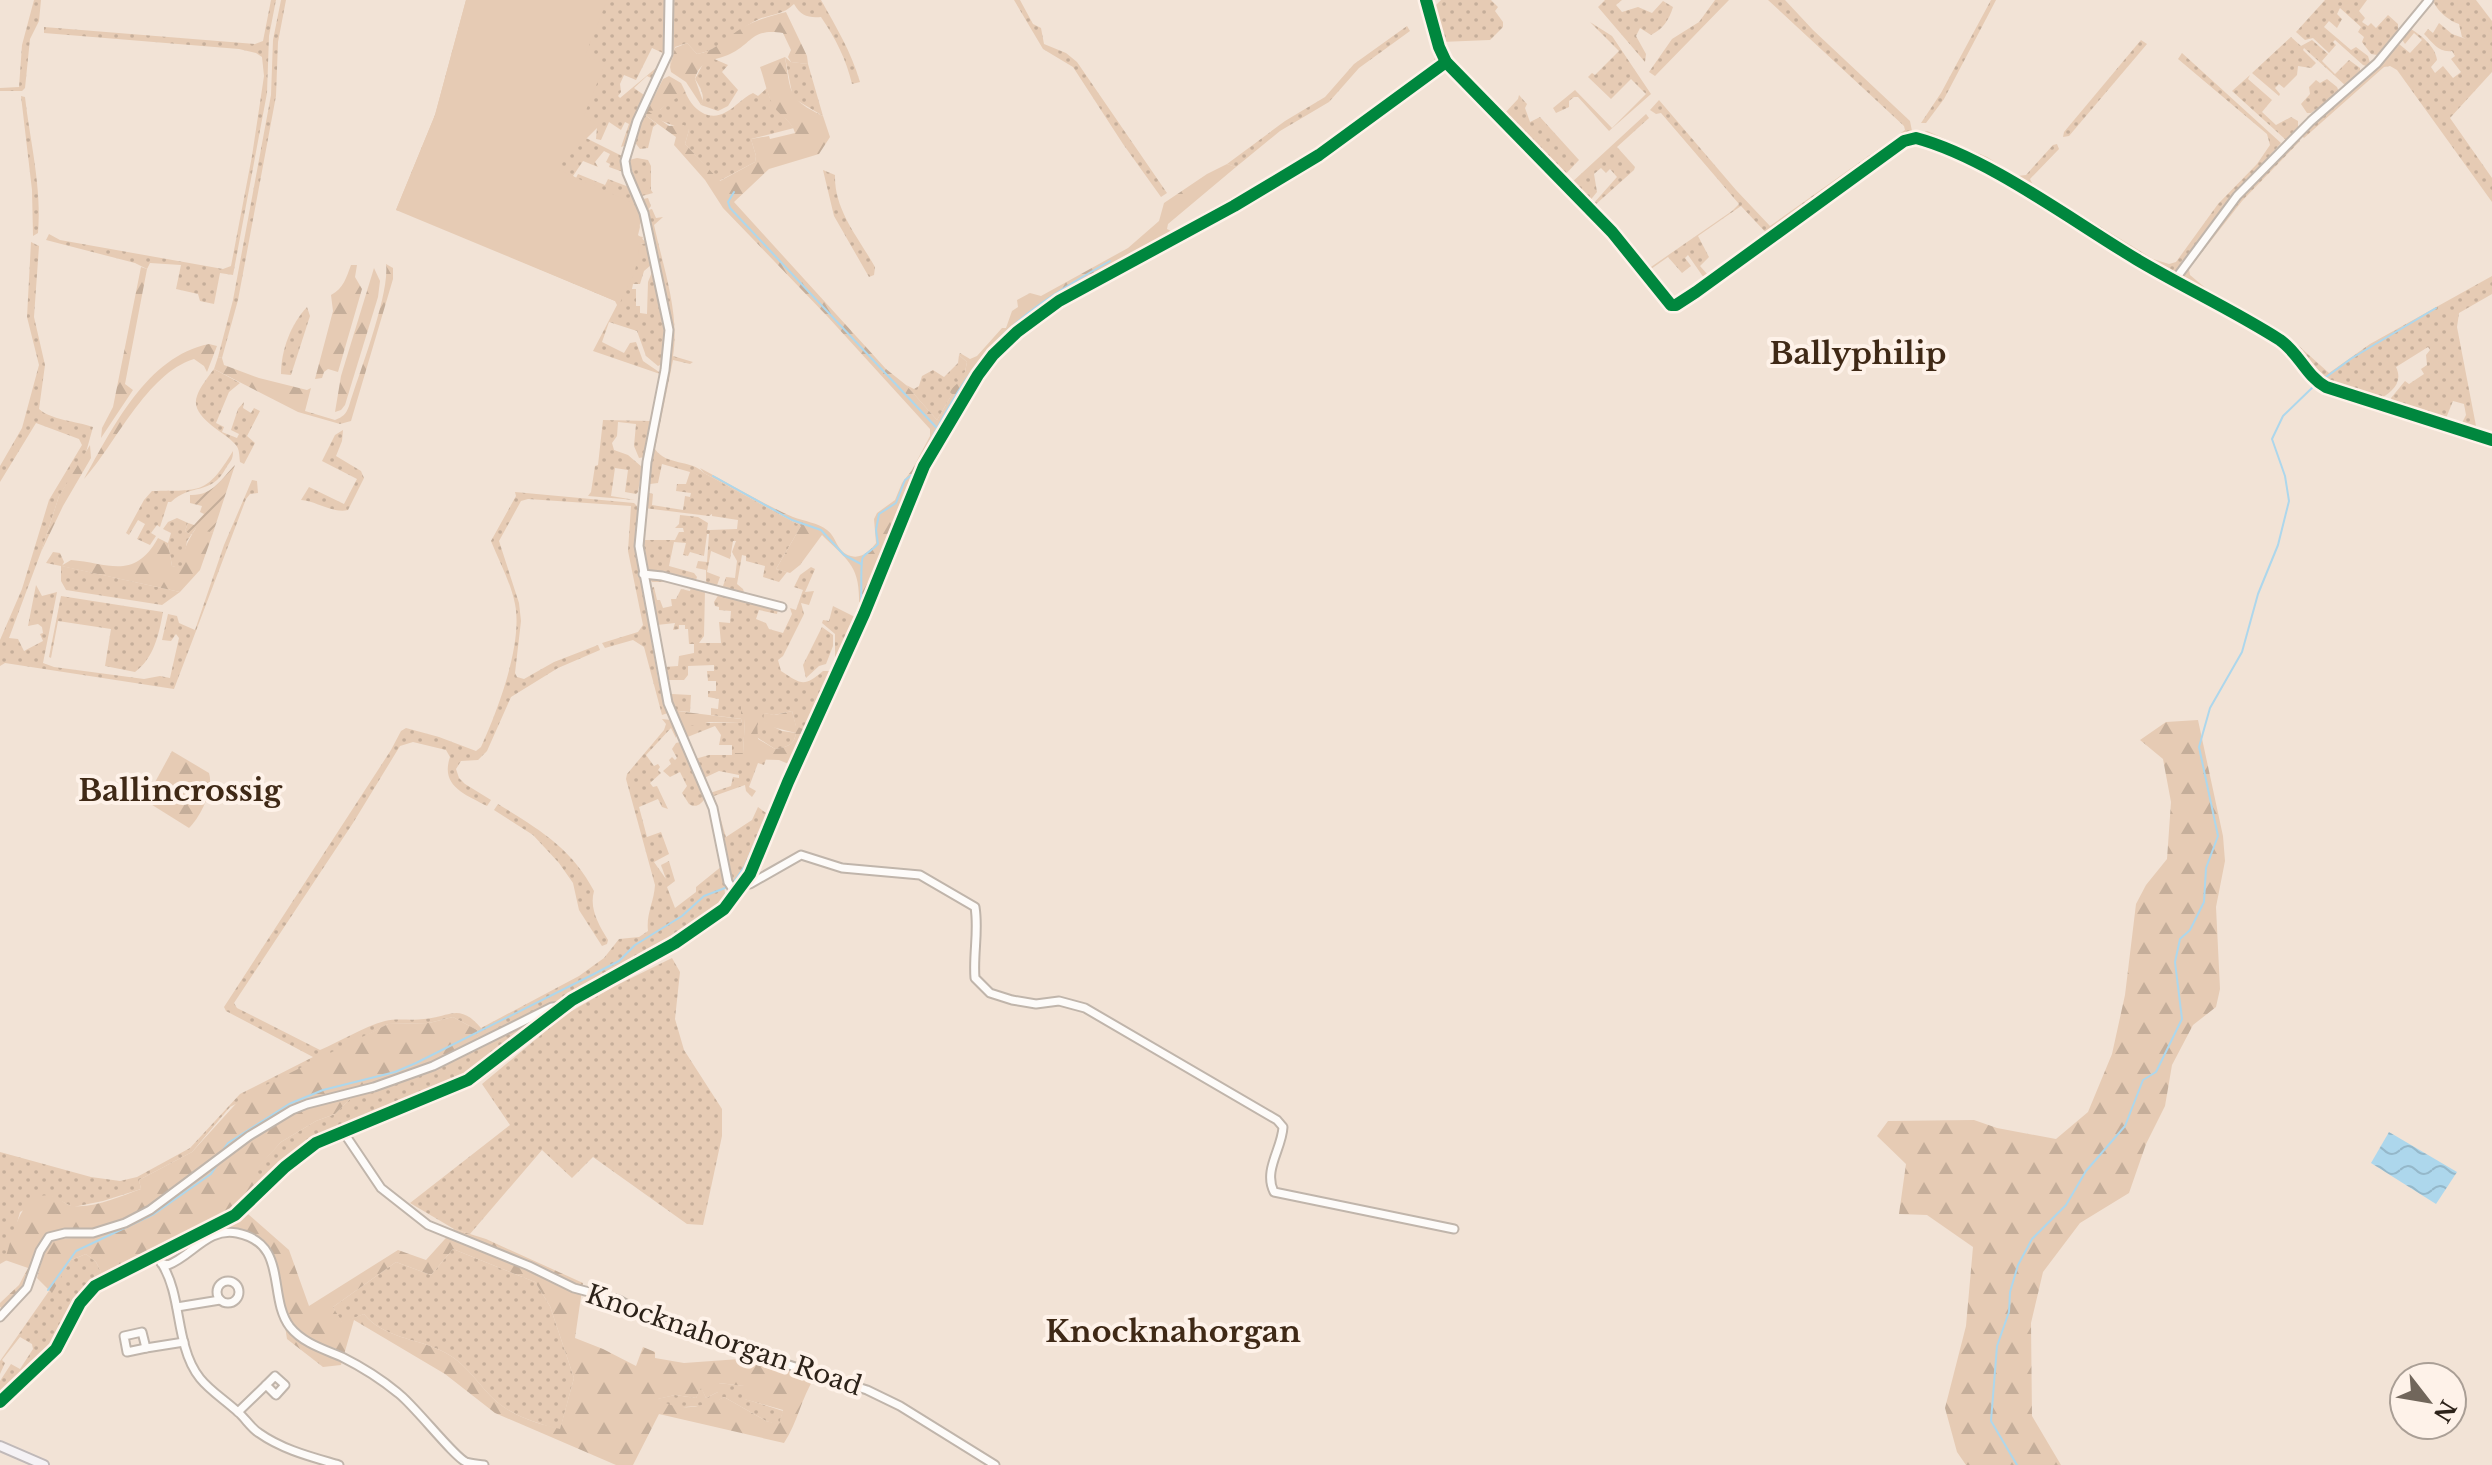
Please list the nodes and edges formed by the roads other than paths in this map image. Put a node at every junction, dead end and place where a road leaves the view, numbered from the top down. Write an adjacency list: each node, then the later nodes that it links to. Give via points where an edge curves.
1 (669, 0): 7 (street, via 668,54 625,161 644,213 669,330 641,502 638,539)
2 (1426, 0): 4 (street)
3 (2429, 0): 5 (street, via 2377,63 2237,196)
4 (1446, 62): 5 (street, via 1612,232 1671,305 1904,141 1916,138 1991,171); 9 (street, via 1319,155 1059,301 993,355 924,466)
5 (2174, 281): 6 (street, via 2283,342 2326,387)
6 (2492, 440)
7 (643, 574): 8 (street); 10 (street, via 668,703 710,801 728,882)
8 (782, 607)
9 (746, 881): 10 (street); 13 (street, via 750,884 801,855 842,868 920,875 975,907 975,978 990,993 1085,1008 1277,1120 1283,1136 1272,1165 1274,1192)
10 (737, 895): 11 (street, via 682,939)
11 (564, 1006): 12 (street, via 468,1080); 17 (street, via 552,1007 433,1066 292,1110 125,1223 93,1233 49,1237 27,1288)
12 (344, 1133): 14 (street, via 316,1143 235,1215); 28 (street, Knocknahorgan Road, via 381,1188 428,1225 574,1288 619,1300 661,1324 867,1390)
13 (1454, 1229)
14 (158, 1260): 16 (street); 21 (street, via 90,1291 56,1349); 27 (street, via 176,1262 218,1233 253,1239 270,1256 283,1316 297,1336 385,1383 464,1461)
15 (220, 1300): 16 (street)
16 (177, 1307): 18 (street)
17 (0, 1317)
18 (184, 1342): 19 (street); 22 (street, via 204,1386)
19 (146, 1348)
20 (266, 1385): 22 (street)
21 (0, 1402)
22 (238, 1412): 26 (street, via 257,1432 283,1447)
23 (0, 1438): 24 (main road, via 8,1444)
24 (3, 1447): 25 (main road)
25 (44, 1465)
26 (339, 1465)
27 (484, 1465)
28 (995, 1465)

